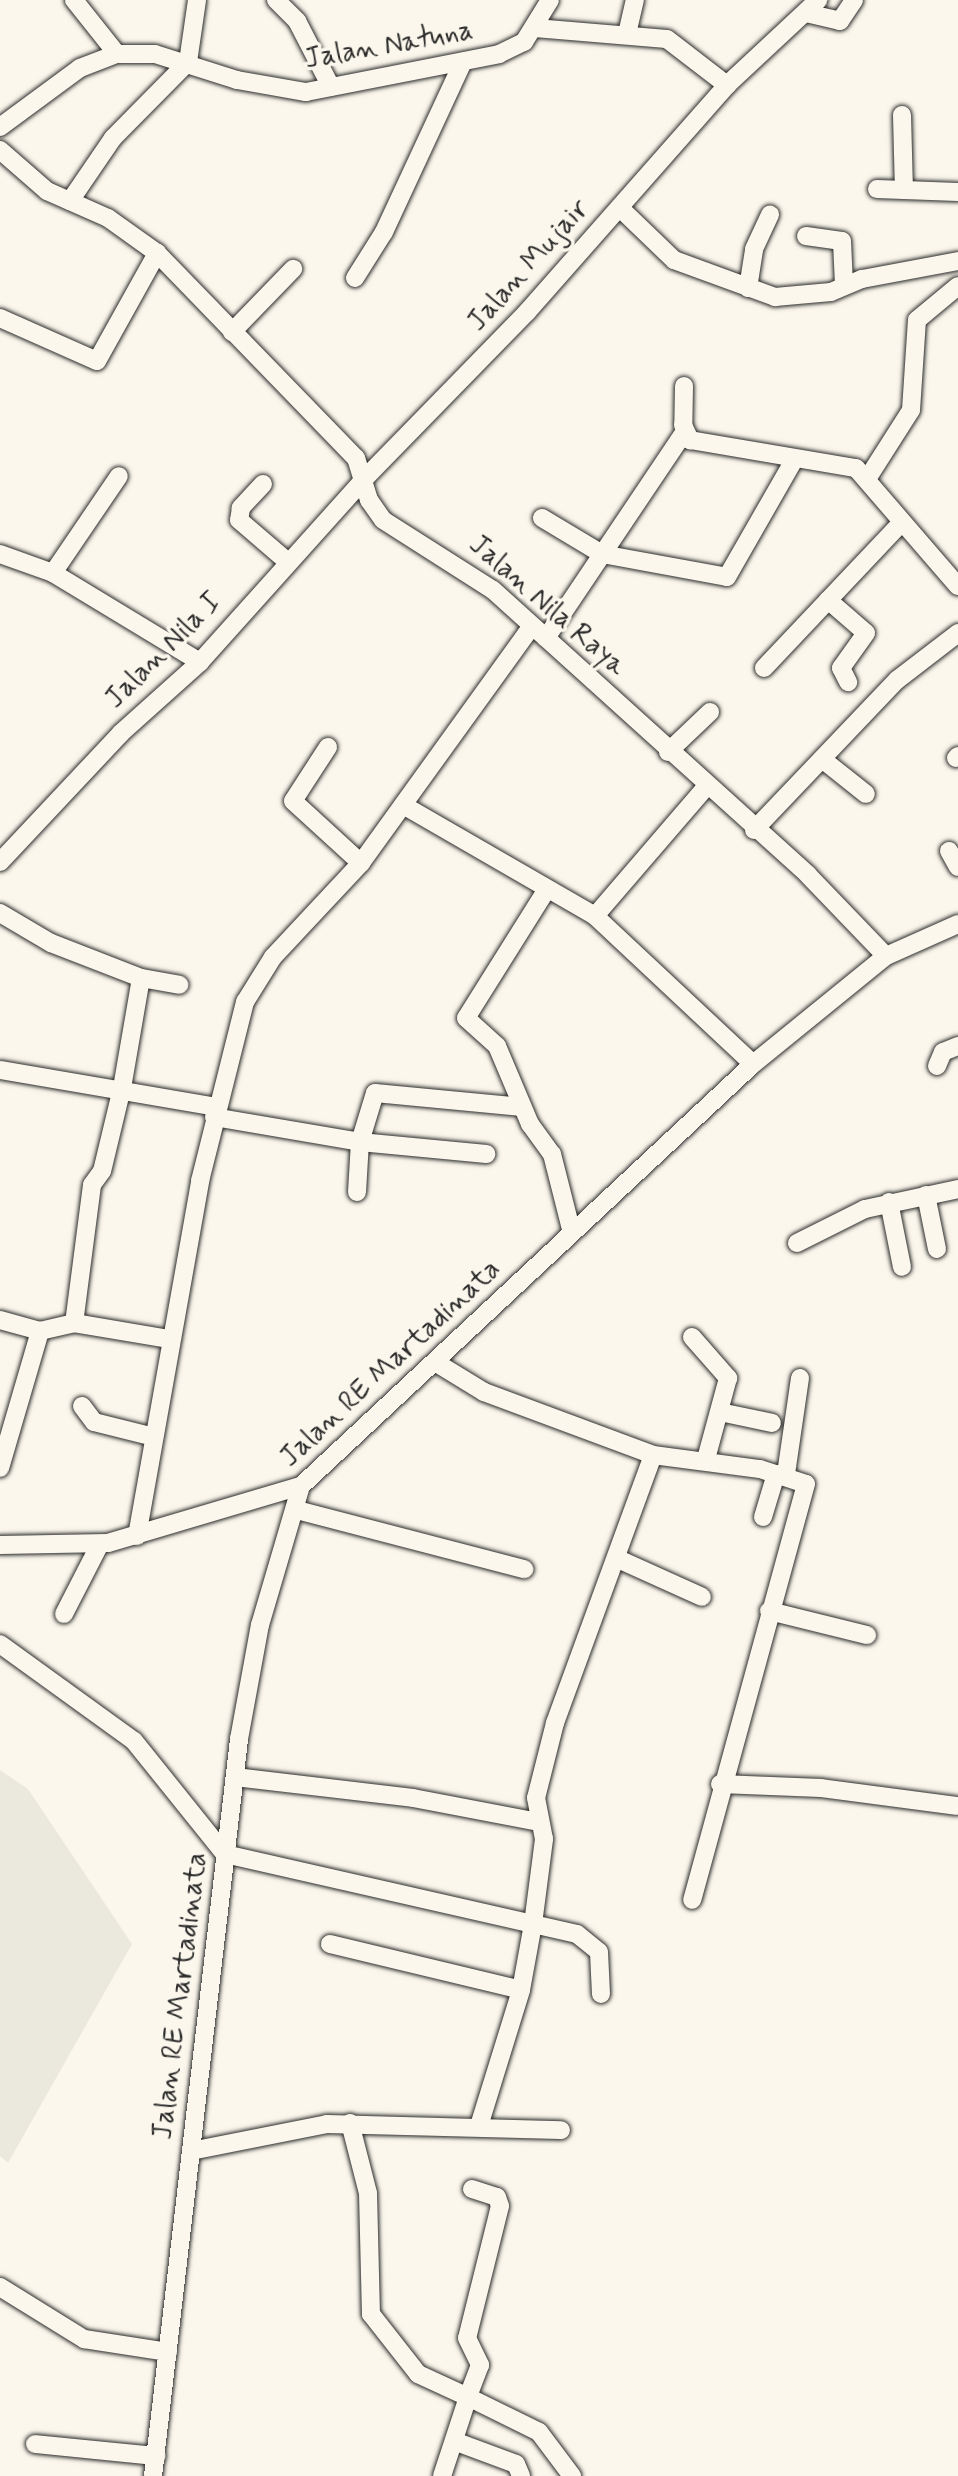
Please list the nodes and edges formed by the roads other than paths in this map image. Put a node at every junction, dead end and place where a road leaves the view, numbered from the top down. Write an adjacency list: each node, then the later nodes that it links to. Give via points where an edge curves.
1 (74, 0): 10 (street)
2 (197, 0): 11 (street)
3 (276, 0): 14 (street, via 297,21)
4 (550, 0): 8 (street, Jalan Natuna)
5 (635, 0): 9 (street)
6 (854, 0): 7 (street, via 840,21)
7 (812, 6): 13 (street, Jalan Mujair)
8 (535, 28): 9 (street); 12 (street, Jalan Natuna, via 512,48)
9 (627, 34): 13 (street, via 679,44)
10 (117, 54): 11 (street, Jalan Natuna); 16 (street, Jalan Natuna, via 80,68)
11 (188, 62): 14 (street, Jalan Natuna, via 274,89); 21 (street, via 113,138)
12 (463, 62): 14 (street, Jalan Natuna); 28 (street, via 384,232)
13 (727, 85): 22 (street, Jalan Mujair)
14 (331, 87)
15 (902, 115): 19 (street)
16 (0, 127)
17 (0, 150): 21 (street, Jalan Nila Raya, via 33,181)
18 (877, 189): 19 (street)
19 (904, 190): 20 (street)
20 (958, 192)
21 (70, 201): 25 (street, Jalan Nila Raya)
22 (620, 208): 31 (street, via 674,260); 39 (street, Jalan Mujair)
23 (770, 215): 31 (street, via 754,249)
24 (806, 236): 29 (street, via 842,241)
25 (157, 253): 32 (street, via 97,361); 33 (street, Jalan Nila Raya)
26 (958, 261): 29 (street)
27 (293, 269): 33 (street)
28 (355, 278)
29 (844, 285): 31 (street, via 804,297)
30 (958, 286): 38 (street, via 917,320 911,410)
31 (748, 288)
32 (0, 318)
33 (232, 332): 39 (street, Jalan Nila Raya, via 341,441)
34 (684, 386): 35 (street)
35 (684, 433): 36 (street, via 704,447); 44 (street)
36 (794, 460): 38 (street, via 856,468); 44 (street, via 730,576)
37 (119, 476): 46 (street)
38 (869, 476): 42 (street)
39 (366, 477): 45 (street, Jalan Nila I); 49 (street, Jalan Nila Raya, via 369,500 383,520 456,562)
40 (263, 484): 45 (street, via 241,508 239,520)
41 (542, 518): 44 (street)
42 (901, 523): 47 (street); 48 (street)
43 (0, 554): 46 (street)
44 (602, 554): 49 (street)
45 (288, 562): 51 (street, Jalan Nila I)
46 (48, 572): 51 (street)
47 (958, 586)
48 (828, 600): 52 (street); 53 (street, via 866,633 842,665)
49 (539, 632): 56 (street, Jalan Nila Raya); 60 (street)
50 (958, 633): 57 (street, via 897,680)
51 (200, 662): 62 (street, Jalan Nila I, via 125,729)
52 (764, 668)
53 (848, 682)
54 (710, 712): 56 (street)
55 (328, 747): 63 (street, via 293,801)
56 (668, 752): 58 (street, Jalan Nila Raya)
57 (822, 759): 59 (street); 61 (street)
58 (705, 788): 61 (street, Jalan Nila Raya); 66 (street)
59 (866, 794)
60 (403, 805): 63 (street); 64 (street)
61 (754, 830): 68 (street, Jalan Nila Raya)
62 (0, 862)
63 (361, 863): 77 (street, via 281,949 245,1002)
64 (547, 889): 66 (street); 76 (street, via 466,1016 497,1046)
65 (0, 913): 69 (street, via 51,943)
66 (595, 916): 72 (street)
67 (958, 924): 68 (street, Jalan RE Martadinata)
68 (886, 956): 72 (street, Jalan RE Martadinata)
69 (141, 978): 70 (street); 75 (street)
70 (179, 985)
71 (958, 1046): 73 (street, via 943,1052)
72 (753, 1064): 84 (street, Jalan RE Martadinata)
73 (937, 1066)
74 (0, 1070): 75 (street)
75 (122, 1088): 77 (street); 89 (street, via 104,1162 92,1185)
76 (516, 1106): 78 (street, via 375,1093); 84 (street, via 557,1166)
77 (215, 1112): 78 (street); 92 (street)
78 (360, 1142): 79 (street); 81 (street)
79 (486, 1154)
80 (958, 1189): 82 (street)
81 (357, 1192)
82 (926, 1195): 83 (street); 86 (street)
83 (889, 1202): 85 (street); 87 (street)
84 (566, 1238): 93 (street, Jalan RE Martadinata)
85 (797, 1243)
86 (937, 1249)
87 (902, 1267)
88 (0, 1320): 91 (street)
89 (74, 1323): 91 (street); 92 (street)
90 (692, 1337): 96 (street, via 728,1375)
91 (38, 1341): 101 (street)
92 (168, 1354): 98 (street)
93 (435, 1362): 99 (street, via 484,1392); 103 (street, Jalan RE Martadinata)
94 (800, 1378): 102 (street)
95 (82, 1406): 98 (street, via 94,1422)
96 (720, 1412): 97 (street); 100 (street)
97 (772, 1423)
98 (154, 1437): 106 (street)
99 (653, 1455): 100 (street); 109 (street)
100 (706, 1459): 102 (street)
101 (0, 1468)
102 (781, 1474): 105 (street); 112 (street, via 805,1481 806,1489)
103 (301, 1486): 104 (street, Jalan RE Martadinata); 106 (street, via 273,1489)
104 (297, 1510): 110 (street); 116 (street, Jalan RE Martadinata, via 260,1625)
105 (763, 1517)
106 (137, 1536): 107 (street)
107 (100, 1544): 108 (street); 113 (street)
108 (0, 1545)
109 (618, 1559): 111 (street); 119 (street, via 555,1723 536,1798)
110 (524, 1569)
111 (702, 1597)
112 (769, 1611): 114 (street); 117 (street)
113 (64, 1614)
114 (867, 1635)
115 (0, 1644): 120 (street, via 134,1741)
116 (235, 1777): 119 (street, via 413,1798); 120 (street, Jalan RE Martadinata)
117 (720, 1784): 118 (street, via 890,1794); 121 (street)
118 (957, 1806)
119 (539, 1822): 122 (street, via 544,1839)
120 (225, 1854): 122 (street); 129 (street, Jalan RE Martadinata)
121 (692, 1900)
122 (533, 1924): 124 (street); 125 (street, via 577,1934 596,1946)
123 (330, 1944): 124 (street)
124 (521, 1990): 127 (street)
125 (601, 1994)
126 (350, 2123): 127 (street); 129 (street); 133 (street, via 368,2193 371,2314 418,2374)
127 (479, 2126): 128 (street)
128 (561, 2130)
129 (191, 2151): 132 (street, Jalan RE Martadinata)
130 (472, 2189): 133 (street, via 497,2197 500,2206 467,2338 480,2365)
131 (0, 2287): 132 (street, via 84,2339)
132 (168, 2352): 136 (street, Jalan RE Martadinata)
133 (468, 2397): 134 (street); 140 (street, via 539,2432)
134 (454, 2441): 138 (street); 139 (street, via 516,2464)
135 (35, 2444): 136 (street)
136 (156, 2456): 137 (street, Jalan RE Martadinata)
137 (153, 2476)
138 (442, 2476)
139 (521, 2476)
140 (572, 2476)

